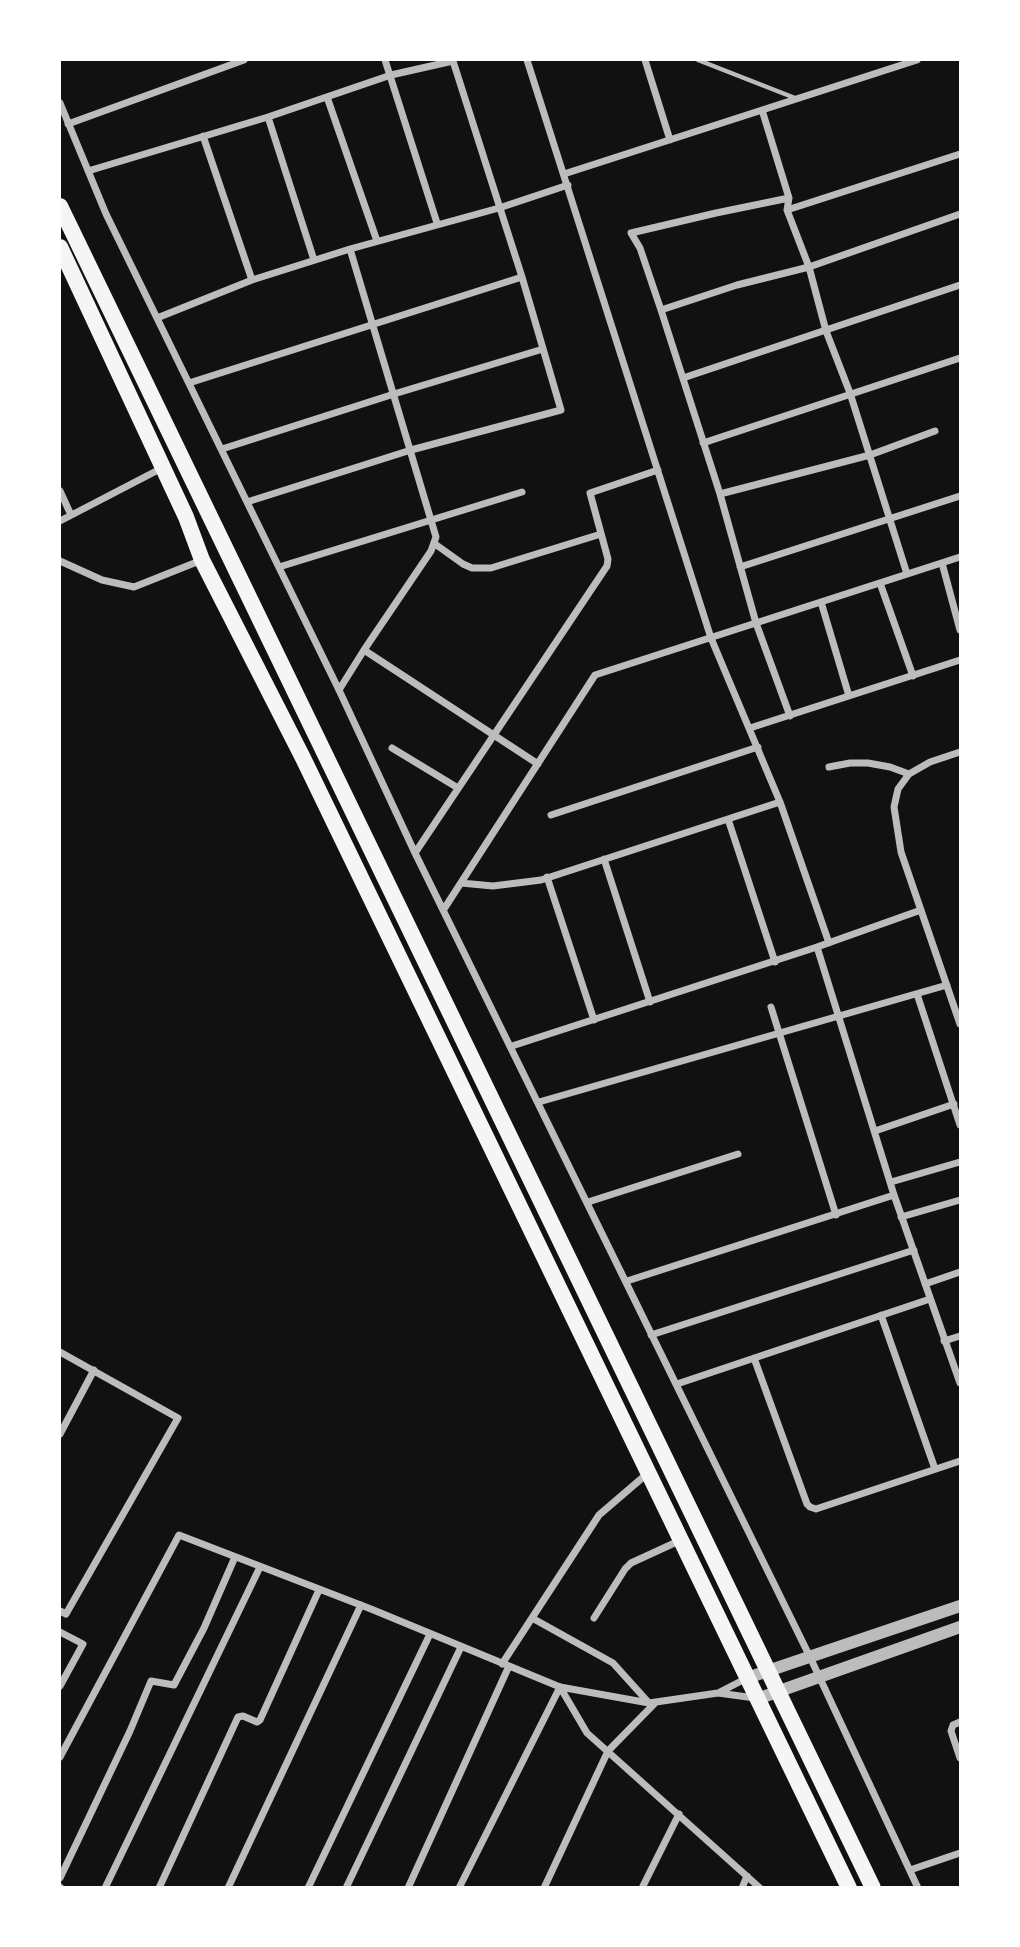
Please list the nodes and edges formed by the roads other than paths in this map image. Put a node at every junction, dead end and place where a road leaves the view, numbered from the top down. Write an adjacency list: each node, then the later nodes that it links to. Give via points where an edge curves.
1 (241, 60): 13 (street)
2 (384, 60): 7 (street)
3 (527, 60): 18 (street)
4 (645, 60): 15 (street)
5 (698, 60): 9 (lane)
6 (917, 60): 9 (street)
7 (391, 75): 8 (street); 22 (street, via 453,61); 25 (street)
8 (327, 96): 12 (street); 26 (street)
9 (796, 99): 11 (street)
10 (60, 103): 13 (street)
11 (762, 110): 15 (street); 20 (street)
12 (268, 117): 14 (street); 29 (street)
13 (68, 124): 17 (street)
14 (202, 136): 17 (street); 32 (street)
15 (670, 140): 18 (street)
16 (961, 154): 23 (street)
17 (88, 171): 35 (street)
18 (564, 174): 19 (street)
19 (568, 185): 22 (street); 50 (street)
20 (789, 198): 23 (street); 34 (street, via 631,233)
21 (60, 206): 155 (highway)
22 (499, 208): 25 (street); 31 (street)
23 (787, 210): 30 (street)
24 (961, 214): 30 (street)
25 (437, 223): 26 (street)
26 (377, 241): 28 (street)
27 (60, 247): 49 (highway)
28 (350, 248): 29 (street); 36 (street)
29 (314, 260): 32 (street)
30 (809, 267): 34 (street); 37 (street)
31 (522, 277): 36 (street); 38 (street)
32 (252, 280): 35 (street)
33 (961, 285): 37 (street)
34 (661, 310): 40 (street)
35 (157, 318): 41 (street)
36 (373, 325): 41 (street); 43 (street)
37 (826, 331): 40 (street); 42 (street)
38 (543, 349): 43 (street); 47 (street, via 561,410)
39 (961, 358): 42 (street)
40 (683, 378): 45 (street)
41 (189, 383): 46 (street)
42 (850, 393): 45 (street); 48 (street)
43 (394, 394): 46 (street); 47 (street)
44 (935, 430): 48 (street)
45 (703, 443): 53 (street)
46 (222, 449): 55 (street)
47 (411, 450): 55 (street); 59 (street)
48 (870, 455): 53 (street); 57 (street)
49 (163, 468): 56 (street); 63 (highway)
50 (658, 470): 60 (street, via 591,491); 73 (street)
51 (60, 491): 56 (street)
52 (522, 492): 59 (street)
53 (720, 494): 67 (street)
54 (961, 496): 57 (street)
55 (247, 502): 66 (street)
56 (71, 515): 58 (street)
57 (890, 519): 67 (street); 68 (street)
58 (60, 521)
59 (430, 521): 61 (street); 66 (street)
60 (601, 534): 61 (street, via 491,568 472,568); 81 (street, via 607,566)
61 (435, 544): 74 (street)
62 (961, 557): 65 (street)
63 (202, 560): 64 (street, via 134,587 102,580); 139 (highway, via 303,758)
64 (60, 561)
65 (942, 563): 68 (street); 72 (street)
66 (279, 567): 77 (street)
67 (740, 567): 71 (street)
68 (907, 574): 69 (street)
69 (880, 583): 70 (street); 76 (street)
70 (821, 602): 71 (street); 78 (street)
71 (756, 623): 73 (street); 79 (street)
72 (961, 630)
73 (711, 638): 80 (street); 85 (street, via 595,676)
74 (364, 649): 77 (street); 81 (street)
75 (961, 660): 76 (street)
76 (913, 676): 78 (street)
77 (339, 690): 92 (street)
78 (849, 696): 79 (street)
79 (790, 716): 80 (street)
80 (750, 728): 82 (street)
81 (493, 735): 85 (street); 88 (street)
82 (758, 747): 89 (street); 90 (street)
83 (392, 748): 88 (street)
84 (961, 752): 87 (street)
85 (538, 764): 95 (street)
86 (829, 767): 87 (street, via 868,764)
87 (909, 774): 97 (street, via 898,789 894,807 901,852)
88 (458, 789): 92 (street)
89 (780, 802): 91 (street); 98 (street)
90 (551, 815)
91 (728, 819): 93 (street); 100 (street)
92 (415, 853): 96 (street)
93 (604, 859): 94 (street); 103 (street)
94 (547, 877): 95 (street, via 493,886); 106 (street)
95 (461, 883): 96 (street)
96 (444, 909): 109 (street)
97 (921, 911): 98 (street); 101 (street)
98 (829, 943): 99 (street)
99 (817, 947): 100 (street); 105 (street)
100 (775, 962): 103 (street)
101 (947, 985): 102 (street); 107 (street)
102 (917, 994): 105 (street); 111 (street)
103 (650, 1002): 106 (street)
104 (771, 1007): 108 (street)
105 (839, 1015): 108 (street); 113 (street)
106 (594, 1020): 109 (street)
107 (961, 1024)
108 (780, 1032): 110 (street); 120 (street)
109 (512, 1046): 110 (street)
110 (539, 1102): 119 (street)
111 (954, 1104): 112 (street); 113 (street)
112 (961, 1125)
113 (875, 1130): 116 (street)
114 (738, 1154): 119 (street)
115 (961, 1162): 116 (street)
116 (891, 1182): 117 (street)
117 (894, 1195): 120 (street); 121 (street)
118 (961, 1200): 121 (street)
119 (588, 1202): 124 (street)
120 (836, 1215): 124 (street)
121 (901, 1217): 122 (street)
122 (914, 1250): 125 (street); 128 (street)
123 (961, 1272): 125 (street)
124 (627, 1281): 128 (street)
125 (925, 1284): 126 (street)
126 (930, 1299): 127 (street); 130 (street)
127 (881, 1315): 132 (street); 138 (street)
128 (651, 1335): 135 (street)
129 (961, 1336): 130 (street)
130 (944, 1341): 134 (street)
131 (60, 1352): 133 (street)
132 (754, 1358): 135 (street); 138 (street, via 810,1507 816,1509)
133 (94, 1370): 136 (street); 146 (street, via 178,1418 66,1614)
134 (961, 1383)
135 (677, 1384): 153 (street)
136 (60, 1434)
137 (961, 1461): 138 (street)
138 (935, 1469)
139 (648, 1472): 140 (highway); 147 (street, via 599,1515)
140 (681, 1540): 148 (street, via 631,1563); 157 (highway)
141 (235, 1557): 142 (street); 166 (street, via 179,1535); 172 (street, via 174,1685 151,1681)
142 (260, 1567): 143 (street); 173 (street)
143 (319, 1590): 144 (street); 174 (street, via 260,1720 238,1717)
144 (361, 1605): 151 (street); 175 (street)
145 (961, 1606): 153 (street)
146 (60, 1611)
147 (532, 1618): 154 (street); 163 (street, via 613,1663)
148 (594, 1618)
149 (961, 1627): 156 (street)
150 (60, 1632): 158 (street, via 83,1644)
151 (430, 1634): 152 (street); 176 (street)
152 (461, 1647): 154 (street); 177 (street)
153 (810, 1657): 155 (street); 156 (street)
154 (506, 1665): 159 (street); 178 (street)
155 (768, 1671): 157 (street); 160 (highway)
156 (819, 1676): 160 (street); 170 (street)
157 (747, 1678): 161 (street); 162 (highway)
158 (60, 1686)
159 (560, 1688): 163 (street); 165 (street, via 587,1733); 179 (street)
160 (778, 1691): 162 (street); 185 (highway)
161 (718, 1693): 162 (street); 163 (street)
162 (757, 1699): 184 (highway)
163 (652, 1702): 165 (street)
164 (961, 1722): 167 (street, via 951,1731)
165 (608, 1751): 168 (street); 180 (street)
166 (60, 1757)
167 (961, 1758)
168 (679, 1814): 171 (street); 181 (street)
169 (961, 1853): 170 (street)
170 (910, 1870): 186 (street)
171 (747, 1875): 182 (street); 183 (street)
172 (60, 1878)
173 (105, 1888)
174 (159, 1888)
175 (228, 1888)
176 (308, 1888)
177 (346, 1888)
178 (408, 1888)
179 (459, 1888)
180 (544, 1888)
181 (642, 1888)
182 (742, 1888)
183 (760, 1888)
184 (849, 1888)
185 (873, 1888)
186 (918, 1888)

